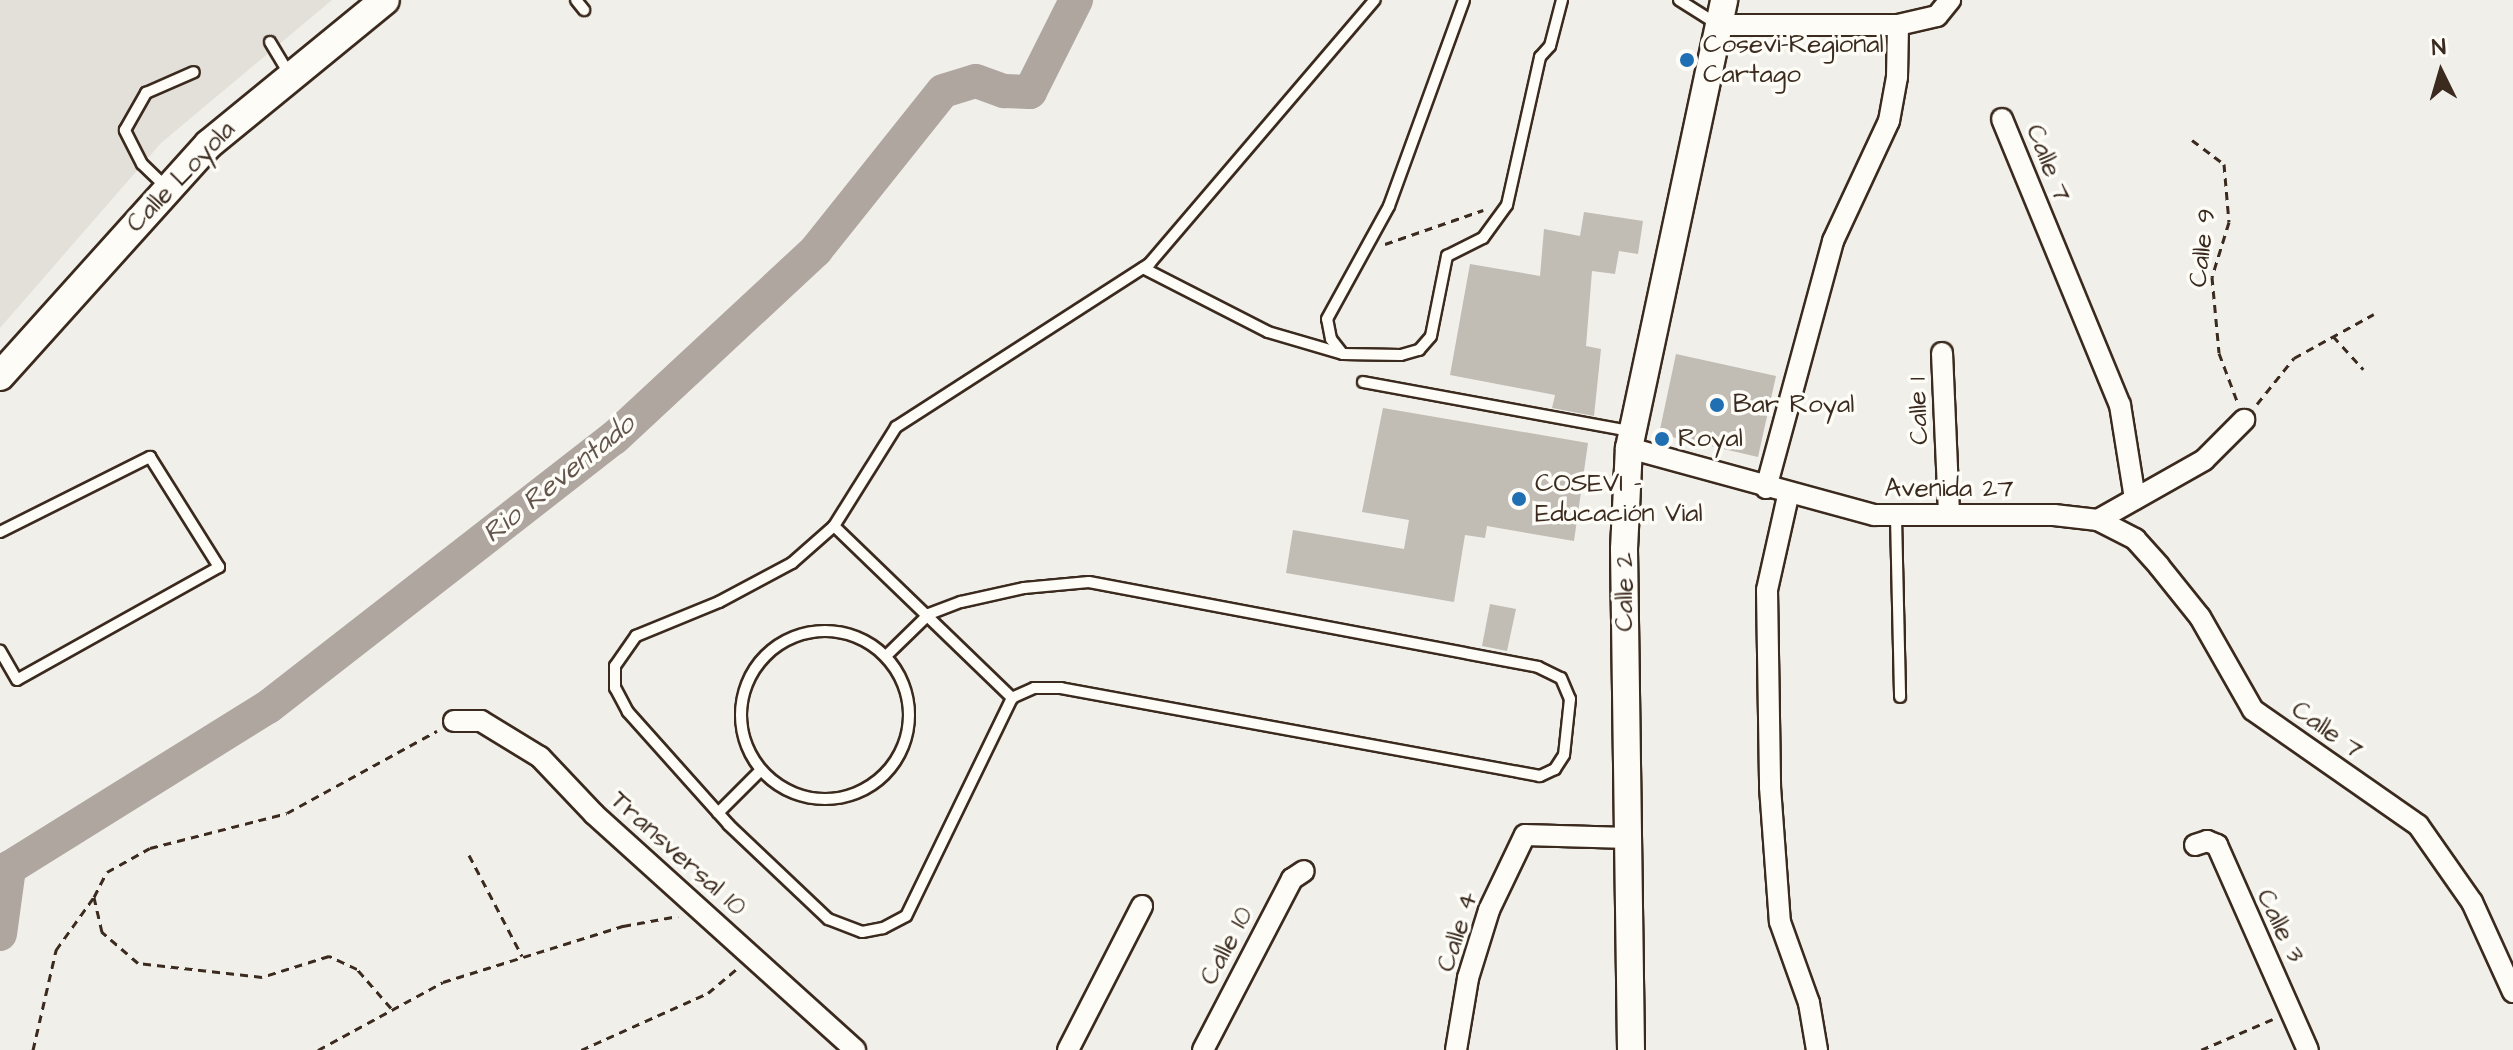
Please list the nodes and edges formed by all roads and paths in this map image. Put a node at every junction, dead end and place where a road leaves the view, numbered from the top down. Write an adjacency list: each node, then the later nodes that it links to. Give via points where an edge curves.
1 (385, 0): 13 (main road, Calle Loyola)
2 (576, 0): 8 (lane)
3 (1375, 0): 19 (lane)
4 (1464, 0): 18 (lane, via 1389,206)
5 (1562, 0): 17 (lane, via 1550,46 1540,57)
6 (1679, 0): 9 (lane)
7 (1950, 0): 10 (street, via 1937,16)
8 (584, 10)
9 (1722, 13): 10 (street); 28 (street, Calle 2)
10 (1898, 25): 29 (street, via 1889,121 1833,241)
11 (270, 42): 13 (lane)
12 (194, 72): 16 (lane, via 146,93 125,130 132,149)
13 (289, 74): 16 (main road, Calle Loyola)
14 (2002, 119): 31 (street, Calle 7, via 2120,405)
15 (2192, 140): 27 (path, Calle 9, via 2224,164 2229,222 2212,277 2219,353)
16 (166, 187): 25 (main road, Calle Loyola)
17 (1507, 205): 18 (path); 23 (lane, via 1483,238 1447,256 1426,344 1410,354)
18 (1362, 252): 23 (lane, via 1327,319 1331,339)
19 (1143, 268): 23 (lane, via 1268,332); 35 (lane, via 896,427)
20 (2374, 314): 21 (path)
21 (2333, 336): 24 (path); 27 (path, via 2294,358)
22 (1942, 353): 32 (street, Calle 1)
23 (1343, 354)
24 (2363, 369)
25 (0, 376)
26 (1363, 382): 28 (lane)
27 (2244, 420): 31 (street, via 2204,460)
28 (1630, 440): 29 (street, Avenida 27); 45 (street, Calle 2, via 1624,549)
29 (1766, 488): 30 (street, Avenida 27)
30 (1788, 496): 33 (street, Avenida 27); 65 (street, via 1767,590 1770,787 1780,922 1809,1003)
31 (2135, 499): 34 (street)
32 (1949, 515): 33 (street, Avenida 27); 34 (street, Avenida 27)
33 (1896, 517): 40 (lane)
34 (2098, 520): 54 (street, Calle 7, via 2135,539 2159,566 2200,617 2253,710 2418,825 2472,902)
35 (834, 526): 37 (lane); 44 (lane, via 792,563 719,602 636,636 615,666 615,688 628,712)
36 (0, 532): 38 (lane, via 150,457 219,567 17,680)
37 (929, 614): 39 (lane); 41 (lane); 41 (lane, via 990,594 1089,582 1538,667 1561,678 1570,699 1564,755 1555,769 1540,776 1061,688 1034,688)
38 (0, 650)
39 (886, 656): 43 (lane, via 841,632 814,631 767,653 751,673 741,710 747,748); 43 (lane, via 901,678 909,704 908,731 899,756 882,777 859,792 833,799 806,797 781,787)
40 (1900, 697)
41 (1012, 698): 44 (lane, via 918,897 906,916 883,928 848,930 828,919)
42 (454, 721): 49 (path, via 287,813 150,848 107,872); 51 (street, Transversal 10, via 481,721 540,757)
43 (761, 770): 44 (lane)
44 (718, 813)
45 (1627, 838): 63 (street, Calle 4, via 1525,835 1489,910 1468,978); 64 (street, Calle 2)
46 (2195, 845): 56 (street, Calle 3, via 2217,845)
47 (469, 855): 52 (path)
48 (1304, 871): 62 (street, Calle 10, via 1292,879)
49 (94, 897): 55 (path, via 102,932 138,963 262,977 329,956 357,969); 57 (path, via 56,950)
50 (1142, 906): 61 (street)
51 (701, 912): 52 (path, via 623,926); 53 (street, Transversal 10)
52 (522, 956): 55 (path, via 443,982)
53 (754, 956): 59 (path, via 708,993); 60 (street, Transversal 10)
54 (2513, 992)
55 (391, 1008): 58 (path)
56 (2291, 1011): 66 (path); 67 (street, Calle 3)
57 (33, 1050)
58 (318, 1050)
59 (581, 1050)
60 (855, 1050)
61 (1068, 1050)
62 (1203, 1050)
63 (1456, 1050)
64 (1631, 1050)
65 (1817, 1050)
66 (2201, 1050)
67 (2308, 1050)

